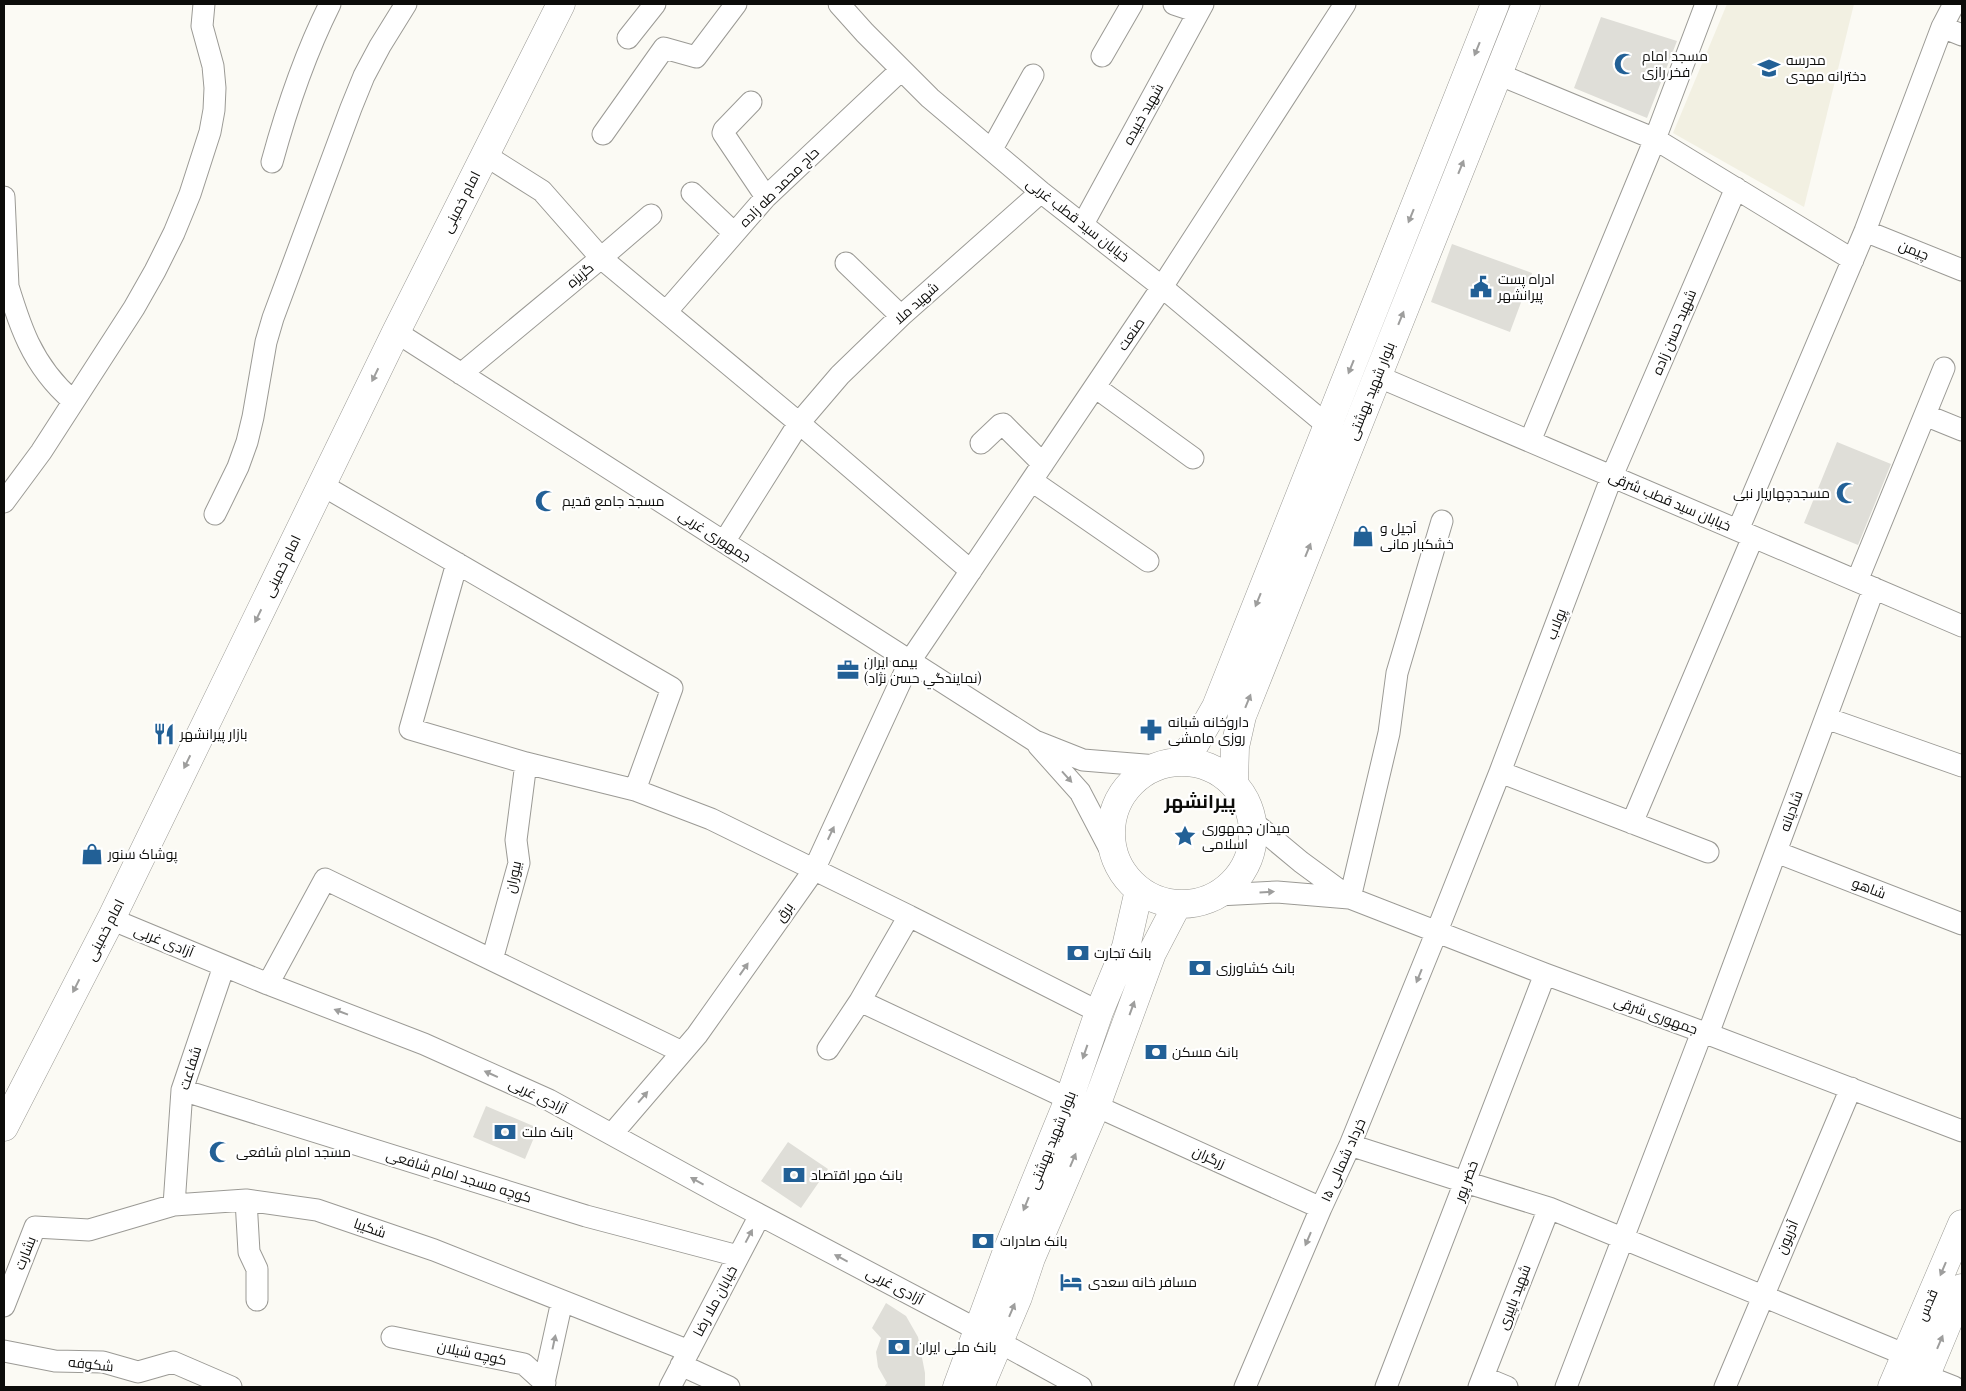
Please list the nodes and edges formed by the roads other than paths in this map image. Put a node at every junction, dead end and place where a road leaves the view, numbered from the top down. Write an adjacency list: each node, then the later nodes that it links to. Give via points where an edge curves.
1 (204, 4): 51 (street, via 202,26 213,66 214,110 190,194 155,271)
2 (330, 4): 28 (street, via 294,89)
3 (406, 4): 63 (street, via 380,46 351,108 273,318 247,442)
4 (561, 4): 27 (main road, امام خمینی)
5 (655, 4): 18 (street)
6 (736, 4): 24 (street, via 696,56 664,48)
7 (839, 4): 20 (street, خیابان سید قطب غربی)
8 (1132, 4): 19 (street)
9 (1174, 4): 15 (street)
10 (1346, 4): 43 (street, صنعت)
11 (1495, 4): 54 (main road, بلوار شهید بهشتی, one-way to 54)
12 (1526, 4): 21 (main road, بلوار شهید بهشتی)
13 (1706, 4): 25 (street)
14 (1954, 4): 16 (street)
15 (1201, 8): 35 (street, شهید خبیده)
16 (1942, 27): 17 (street); 36 (street)
17 (1962, 35)
18 (628, 38)
19 (1102, 56)
20 (901, 70): 26 (street, خیابان سید قطب غربی); 33 (street, حاج محمد طه زاده)
21 (1498, 74): 25 (street); 49 (main road, بلوار شهید بهشتی, one-way to 21)
22 (1032, 75): 26 (street)
23 (751, 102): 33 (street, via 723,133)
24 (602, 134)
25 (1655, 139): 29 (street); 56 (street)
26 (992, 149): 30 (street, خیابان سید قطب غربی)
27 (485, 155): 38 (street, گزیزه, via 542,191); 46 (main road, امام خمینی)
28 (272, 162)
29 (1736, 188): 39 (street); 60 (street, شهید حسن زاده)
30 (1041, 192): 35 (street, خیابان سید قطب غربی); 45 (street, شهید ملا)
31 (692, 193): 37 (street)
32 (4, 197): 42 (street)
33 (766, 197): 37 (street, حاج محمد طه زاده)
34 (652, 215): 38 (street)
35 (1083, 224): 43 (street, خیابان سید قطب غربی)
36 (1865, 230): 39 (street); 41 (street, چیمن)
37 (734, 232): 44 (street, حاج محمد طه زاده)
38 (601, 258): 44 (street); 48 (street, گزیزه)
39 (1853, 260): 65 (street)
40 (846, 263): 45 (street)
41 (1962, 270)
42 (6, 281): 51 (street, via 32,352 50,379)
43 (1162, 287): 50 (street, صنعت); 54 (street, خیابان سید قطب غربی)
44 (666, 312): 53 (street)
45 (901, 316): 53 (street, شهید ملا, via 840,375)
46 (396, 332): 48 (street, جمهوری غربی); 61 (main road, امام خمینی, one-way to 61)
47 (1944, 368): 52 (street, شادیانه)
48 (462, 374): 66 (street, جمهوری غربی)
49 (1377, 376): 56 (street, خیابان سید قطب شرقی); 79 (main road, بلوار شهید بهشتی, one-way to 49, via 1235,747 1242,716)
50 (1095, 387): 58 (street); 59 (street, صنعت)
51 (73, 401): 62 (street)
52 (1924, 415): 55 (street); 70 (street, شادیانه)
53 (799, 423): 66 (street, شهید ملا); 69 (street)
54 (1328, 426): 76 (main road, بلوار شهید بهشتی, one-way to 76, via 1216,708 1196,742)
55 (1962, 430)
56 (1530, 441): 60 (street, خیابان سید قطب شرقی)
57 (981, 443): 59 (street, via 1003,424)
58 (1193, 458)
59 (1038, 472): 67 (street); 69 (street, صنعت)
60 (1612, 476): 65 (street, خیابان سید قطب شرقی); 78 (street, پولاب)
61 (322, 485): 68 (street); 92 (main road, امام خمینی, one-way to 92)
62 (4, 502)
63 (215, 514)
64 (1442, 521): 89 (street, via 1397,673 1389,733)
65 (1746, 533): 70 (street, خیابان سید قطب شرقی); 82 (street)
66 (724, 542): 72 (street, جمهوری غربی)
67 (1148, 562)
68 (457, 563): 75 (street, via 410,729); 80 (street, via 672,688)
69 (971, 571): 72 (street, صنعت)
70 (1866, 584): 71 (street, خیابان سید قطب شرقی); 73 (street, شادیانه)
71 (1962, 626)
72 (910, 661): 74 (street, جمهوری غربی); 86 (street, برق, one-way to 72)
73 (1826, 718): 77 (street); 84 (street, شادیانه)
74 (1035, 741): 76 (street, via 1083,760); 85 (street, one-way to 85, via 1080,792)
75 (526, 763): 80 (street); 95 (street, بیوران, via 516,840 519,863)
76 (1167, 764): 79 (main road, via 1198,763); 85 (main road, via 1141,775 1127,787 1117,803 1111,821)
77 (1962, 766)
78 (1500, 772): 82 (street); 94 (street, پولاب)
79 (1234, 783): 81 (main road, via 1247,801)
80 (634, 790): 86 (street, via 711,819)
81 (1253, 822): 88 (main road, via 1254,844 1247,864 1235,882); 89 (street)
82 (1632, 823): 83 (street)
83 (1708, 852)
84 (1776, 852): 93 (street, شاهو); 101 (street, شادیانه)
85 (1114, 857): 87 (main road)
86 (814, 870): 91 (street); 103 (street, برق, one-way to 86)
87 (1138, 890): 90 (main road, via 1157,900); 100 (main road, بلوار شهید بهشتی, via 1126,947)
88 (1218, 895): 89 (street, one-way to 89, via 1277,892); 90 (main road, via 1198,903)
89 (1350, 898): 94 (street, جمهوری شرقی)
90 (1177, 905): 107 (main road, بلوار شهید بهشتی, one-way to 90, via 1152,953)
91 (909, 916): 99 (street); 100 (street)
92 (111, 919): 96 (street, آزادی غربی); 108 (main road, امام خمینی, one-way to 108)
93 (1962, 924)
94 (1437, 931): 97 (street, جمهوری شرقی); 111 (street, ۱۵ خرداد شمالی, one-way to 111)
95 (492, 960): 98 (street, via 325,879); 103 (street)
96 (224, 966): 98 (street, آزادی غربی); 105 (street, شفاعت)
97 (1545, 974): 101 (street, جمهوری شرقی); 112 (street, خضر پور)
98 (268, 984): 110 (street, آزادی غربی, one-way to 98, via 549,1100 424,1044)
99 (860, 1001): 102 (street); 106 (street)
100 (1099, 1012): 106 (main road, بلوار شهید بهشتی, one-way to 106)
101 (1705, 1033): 104 (street, جمهوری شرقی); 120 (street, شادیانه)
102 (828, 1048)
103 (682, 1052): 110 (street, برق, one-way to 103)
104 (1851, 1088): 109 (street, جمهوری شرقی); 123 (street, آذریون)
105 (182, 1090): 114 (street, شفاعت); 121 (street, کوچه مسجد امام شافعی, via 586,1216)
106 (1069, 1099): 128 (main road, بلوار شهید بهشتی, one-way to 128, via 1007,1251)
107 (1096, 1106): 115 (street, زرگران); 128 (main road, بلوار شهید بهشتی, one-way to 107, via 1023,1285 1031,1258)
108 (4, 1127)
109 (1962, 1131)
110 (612, 1134): 117 (street, آزادی غربی, one-way to 110)
111 (1350, 1145): 112 (street); 115 (street, ۱۵ خرداد شمالی)
112 (1465, 1182): 116 (street); 142 (street, خضر پور)
113 (246, 1200): 114 (street, شکیبا); 124 (street, via 249,1252 257,1269); 125 (street, شکیبا, via 317,1210 434,1250)
114 (174, 1205): 119 (street, شکیبا, via 90,1230)
115 (1321, 1208): 141 (street, ۱۵ خرداد شمالی, one-way to 141)
116 (1550, 1208): 120 (street); 132 (street, شهید باپیری)
117 (760, 1215): 121 (street, خیابان ملا رضا, one-way to 117); 128 (street, آزادی غربی, one-way to 117)
118 (1962, 1224): 130 (main road, قدس, one-way to 130)
119 (35, 1227): 126 (street, بشارت)
120 (1623, 1237): 123 (street); 144 (street, شادیانه)
121 (738, 1256): 131 (street, خیابان ملا رضا)
122 (1962, 1288): 133 (main road, قدس, one-way to 122)
123 (1762, 1295): 130 (street); 145 (street, آذریون)
124 (257, 1300)
125 (562, 1301): 131 (street, شکیبا); 134 (street, کوچه شیلان, one-way to 125)
126 (4, 1306)
127 (392, 1336): 134 (street, کوچه شیلان, via 524,1364)
128 (988, 1336): 138 (main road, بلوار شهید بهشتی); 139 (main road, بلوار شهید بهشتی); 140 (street, آزادی غربی)
129 (4, 1351): 135 (street, شکوفه, via 55,1361 103,1362 138,1372 173,1362)
130 (1906, 1355): 146 (main road, قدس)
131 (685, 1358): 136 (street, خیابان ملا رضا); 137 (street, شکیبا)
132 (1481, 1382): 143 (street)
133 (1923, 1382): 147 (street)
134 (544, 1385)
135 (231, 1387)
136 (670, 1387)
137 (729, 1387)
138 (958, 1387)
139 (980, 1387)
140 (1081, 1387)
141 (1245, 1387)
142 (1386, 1387)
143 (1507, 1387)
144 (1566, 1387)
145 (1725, 1387)
146 (1892, 1387)
147 (1954, 1387)

